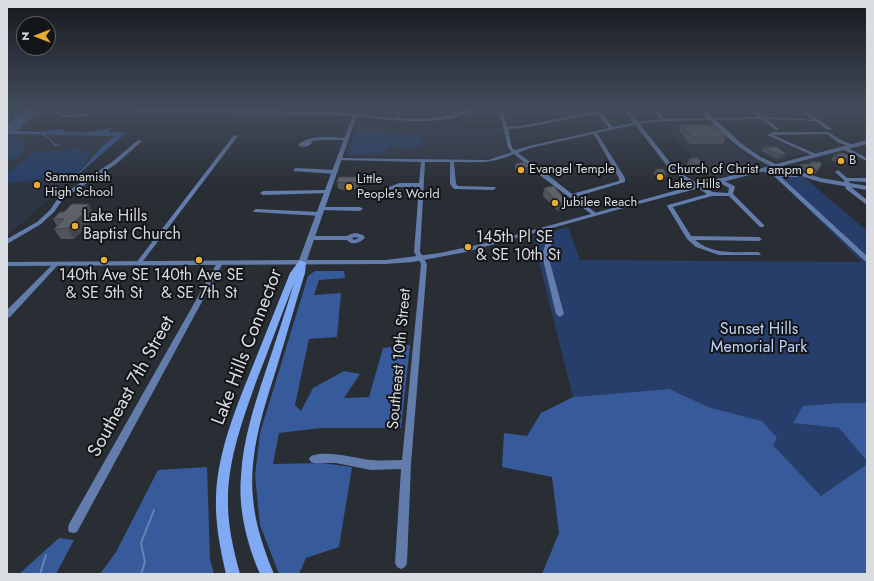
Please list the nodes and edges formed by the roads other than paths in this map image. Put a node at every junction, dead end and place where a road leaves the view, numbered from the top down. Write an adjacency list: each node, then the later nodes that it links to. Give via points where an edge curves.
1 (236, 136): 63 (street)
2 (347, 136): 10 (street)
3 (508, 136): 16 (street, via 510,148)
4 (580, 136): 16 (street)
5 (598, 136): 43 (street, via 622,182)
6 (647, 136): 35 (street, via 670,166)
7 (730, 136): 23 (street, via 746,150)
8 (771, 136): 17 (street)
9 (835, 136): 14 (street, via 841,142)
10 (346, 139): 12 (street); 18 (street)
11 (140, 140): 55 (street, via 114,163 61,198 39,223)
12 (308, 141)
13 (867, 142): 14 (street)
14 (853, 146): 15 (street)
15 (844, 148): 17 (street); 19 (street)
16 (514, 152): 21 (street, via 492,160); 27 (street)
17 (816, 156): 23 (street)
18 (339, 159): 20 (street); 26 (street)
19 (867, 160)
20 (423, 161): 21 (street); 34 (street, Southeast 10th Street)
21 (452, 161): 37 (street, via 454,189)
22 (565, 166): 27 (street)
23 (778, 166): 25 (street); 29 (street)
24 (296, 170): 26 (street)
25 (764, 170): 30 (street); 31 (street)
26 (334, 172): 39 (street)
27 (539, 172): 43 (street)
28 (838, 172): 33 (street)
29 (798, 173): 30 (street); 33 (street)
30 (776, 175): 58 (street)
31 (720, 180): 35 (street); 42 (street, via 732,188)
32 (867, 180): 33 (street)
33 (847, 182): 38 (street); 44 (street, via 848,188)
34 (422, 185): 36 (street, via 400,185); 57 (street, Southeast 10th Street, via 417,252)
35 (697, 186): 41 (street); 48 (street)
36 (390, 188)
37 (493, 188)
38 (867, 188)
39 (327, 192): 40 (street); 47 (street)
40 (263, 193)
41 (712, 194): 42 (street); 53 (street, via 670,206)
42 (732, 195): 49 (street)
43 (572, 196): 48 (street)
44 (867, 203)
45 (360, 209): 47 (street)
46 (256, 211): 47 (street)
47 (321, 211): 51 (street)
48 (594, 214): 50 (street)
49 (762, 226)
50 (544, 230): 57 (street, via 467,251); 64 (street, via 550,239 545,255)
51 (311, 238): 52 (street); 60 (street)
52 (349, 238)
53 (689, 238): 54 (street); 56 (street, via 698,246 719,253)
54 (759, 239)
55 (7, 242)
56 (758, 254)
57 (421, 259): 60 (street); 67 (street, Southeast 10th Street, via 424,264)
58 (867, 260)
59 (220, 263): 60 (street); 63 (street); 68 (street, Southeast 7th Street)
60 (302, 263): 70 (main road, Lake Hills Connector, via 294,273 236,422 226,461 221,505 228,560); 71 (main road, Lake Hills Connector, via 301,274 256,420 248,457 247,507 262,565)
61 (7, 264): 62 (street)
62 (56, 264): 63 (street); 65 (street)
63 (138, 264)
64 (560, 314)
65 (7, 315)
66 (314, 459): 67 (street, via 336,459 371,465)
67 (406, 464): 69 (street, Southeast 10th Street)
68 (73, 528)
69 (401, 563)
70 (233, 574)
71 (267, 574)

